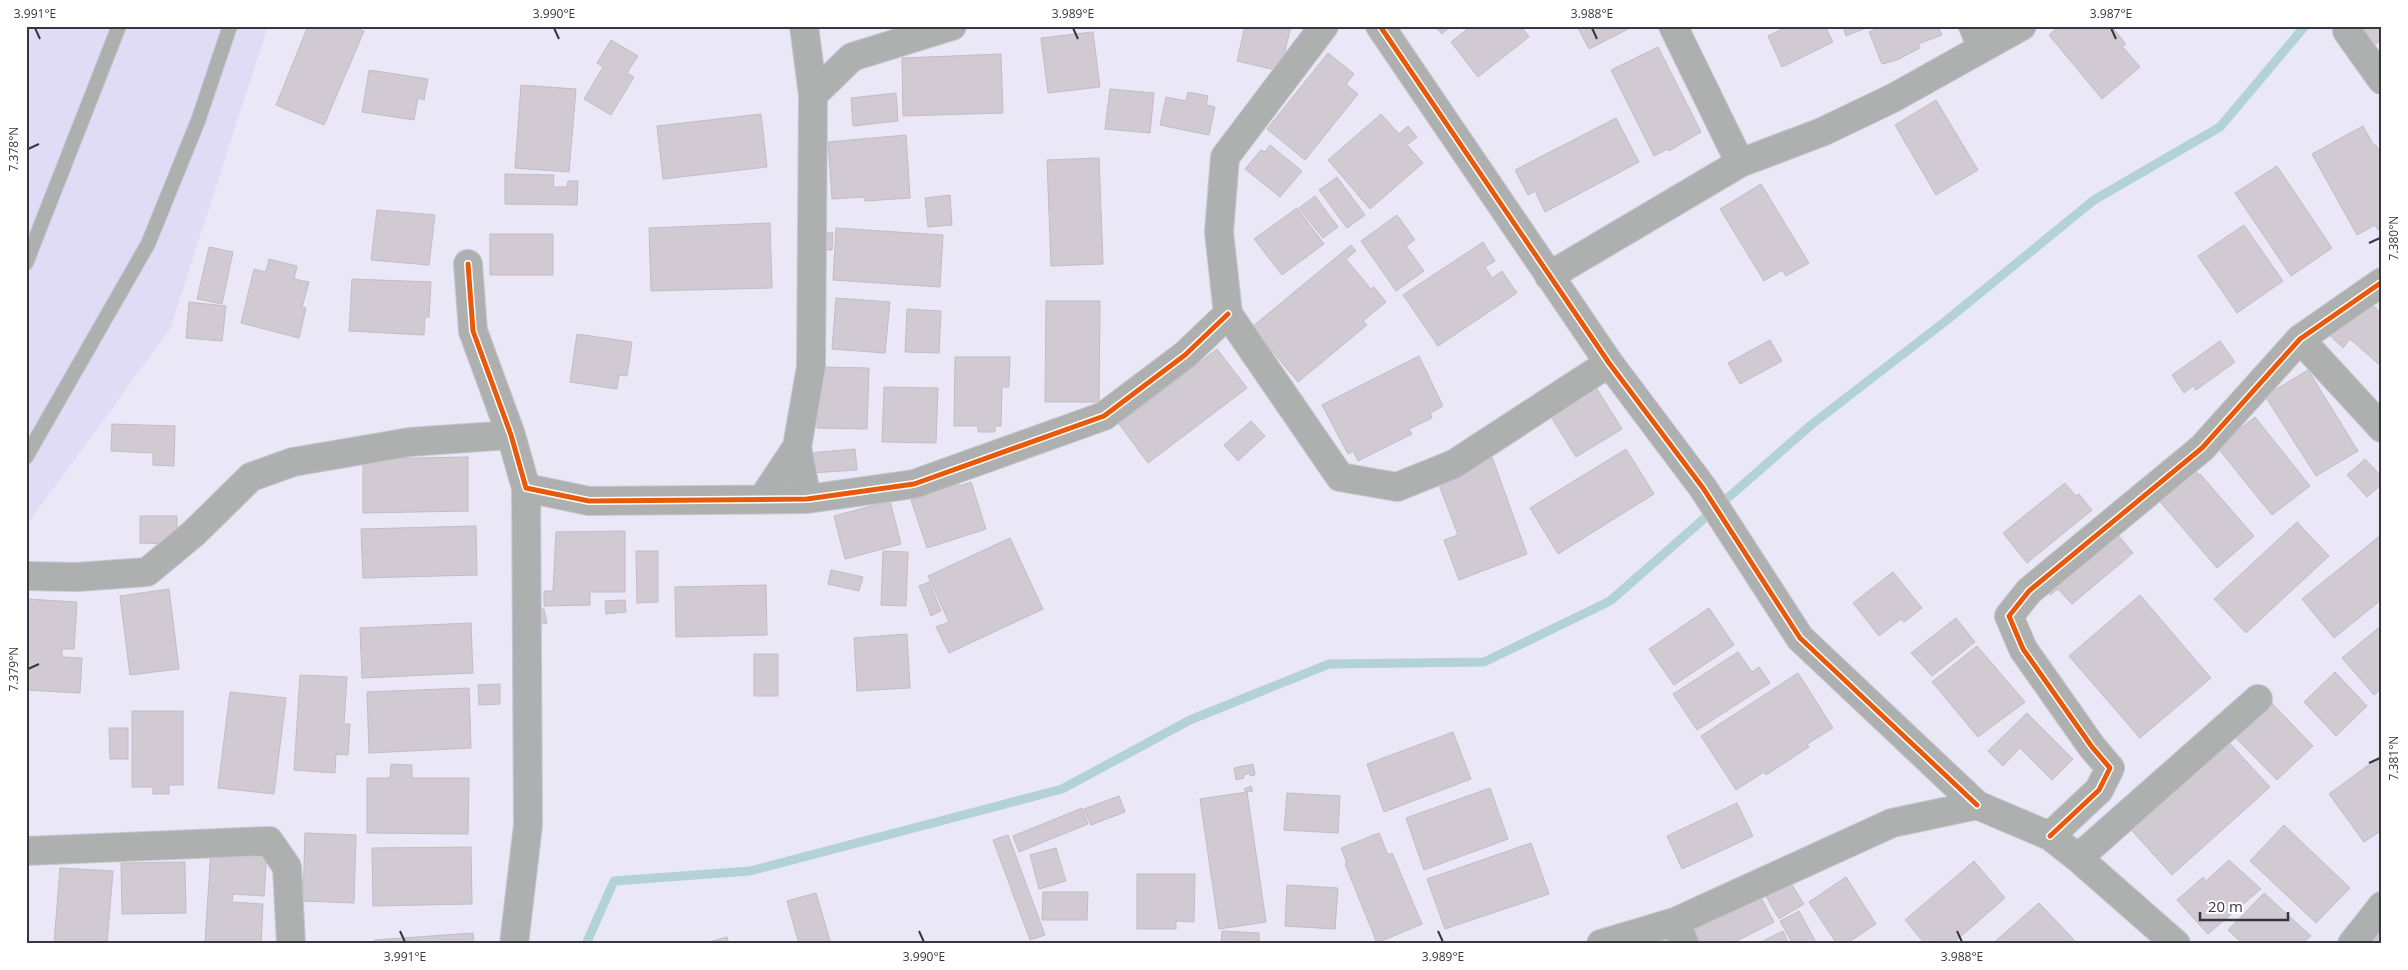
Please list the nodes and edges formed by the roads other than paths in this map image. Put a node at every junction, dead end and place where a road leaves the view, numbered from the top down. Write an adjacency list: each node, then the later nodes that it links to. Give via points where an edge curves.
1 (119, 26): 14 (lane)
2 (230, 26): 24 (lane, via 198,121 148,244)
3 (804, 26): 12 (street)
4 (952, 26): 12 (street, via 852,57)
5 (1324, 26): 18 (street, via 1225,157 1219,232)
6 (1380, 26): 16 (street)
7 (1673, 26): 13 (street)
8 (2022, 26): 10 (street)
9 (2347, 31): 11 (street)
10 (1977, 37): 13 (street, via 1893,98 1831,128)
11 (2382, 80)
12 (813, 95): 23 (street, via 810,367)
13 (1740, 163): 16 (street)
14 (26, 263)
15 (468, 264): 22 (street, via 473,331)
16 (1549, 276): 20 (street)
17 (2382, 282): 19 (street)
18 (1228, 314): 20 (street, via 1340,477 1397,487 1454,464); 27 (street, via 1184,355 1104,416 914,484)
19 (2300, 339): 21 (street); 31 (street, via 2202,448 2029,591 2008,616 2023,649 2110,768 2099,790)
20 (1609, 363): 30 (street, via 1703,488 1800,638)
21 (2382, 428)
22 (511, 435): 25 (street); 28 (street, via 410,442 293,462 251,477 194,534 147,572 77,577)
23 (797, 447): 26 (street); 27 (street)
24 (26, 457)
25 (526, 488): 26 (street, via 589,501); 37 (street, via 528,825)
26 (763, 498): 27 (street)
27 (807, 498)
28 (26, 576)
29 (2258, 700): 33 (street)
30 (1977, 805): 31 (street); 35 (street, via 1892,823)
31 (2050, 836): 33 (street)
32 (26, 851): 36 (street, via 269,840 287,867)
33 (2078, 858): 39 (street)
34 (2382, 906): 40 (street)
35 (1680, 933): 38 (street)
36 (291, 944)
37 (514, 944)
38 (1601, 944)
39 (2176, 944)
40 (2352, 944)

